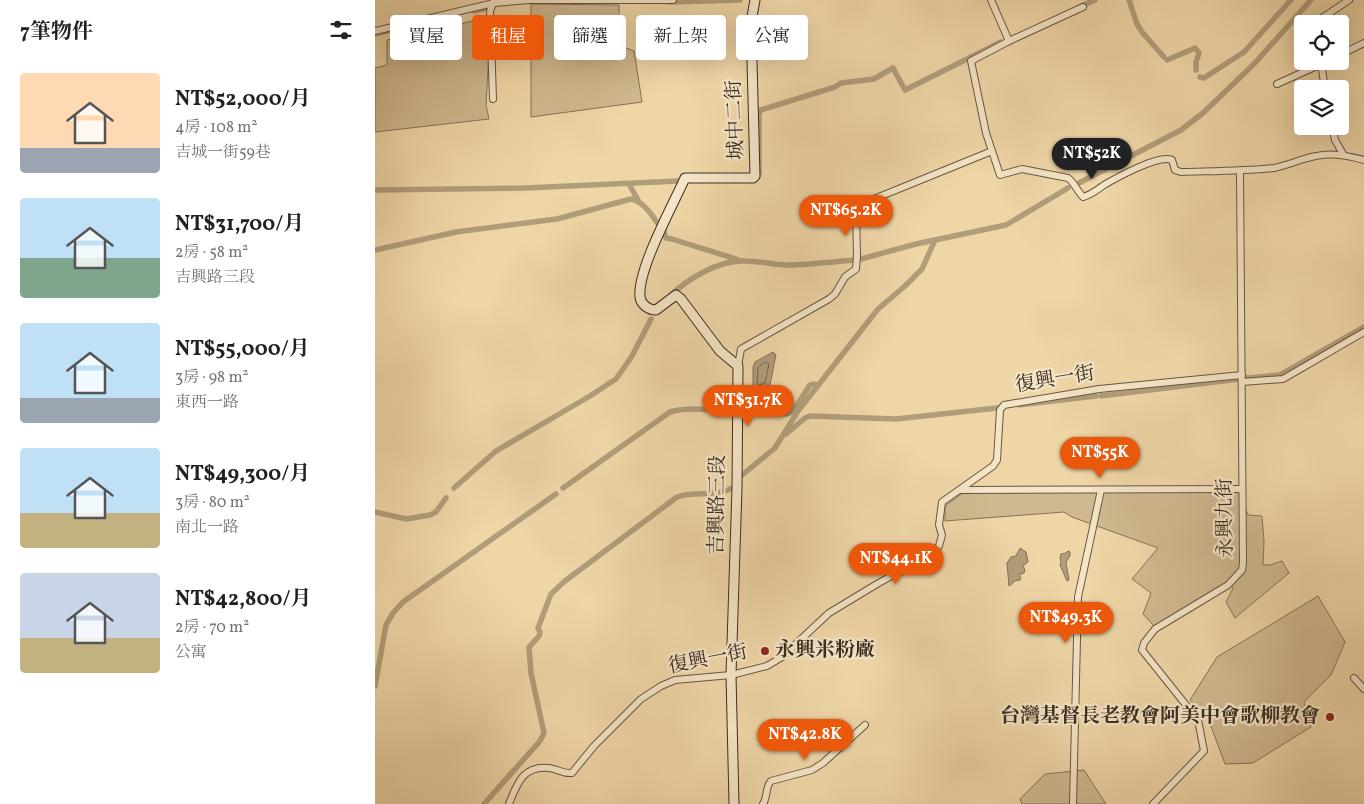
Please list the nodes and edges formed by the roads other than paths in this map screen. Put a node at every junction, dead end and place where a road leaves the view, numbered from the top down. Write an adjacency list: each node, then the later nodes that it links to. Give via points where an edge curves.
1 (673, 0): 5 (street)
2 (755, 0): 21 (street, 城中二街, via 751,22 755,176 685,178 643,268 640,298 650,310 657,310 676,296 681,299 720,351)
3 (991, 0): 9 (street)
4 (1349, 0): 7 (street)
5 (494, 1): 8 (street); 14 (street, via 490,11)
6 (1083, 7): 9 (street)
7 (1326, 15)
8 (375, 31)
9 (1009, 41): 16 (street, via 971,61 986,134)
10 (1364, 43): 11 (street)
11 (1349, 50)
12 (1306, 70): 13 (street)
13 (1277, 84)
14 (493, 99)
15 (1334, 135): 17 (street)
16 (993, 151): 19 (street, via 1000,175 1022,169 1068,178 1083,197 1150,162 1168,158 1175,170 1181,172); 21 (street, via 859,206 856,212 855,268 829,299 741,349)
17 (1343, 154): 18 (street); 19 (street, via 1323,154 1277,167)
18 (1364, 160)
19 (1240, 171): 22 (street, 永興九街)
20 (1364, 332): 22 (street, 復興一街, via 1283,380)
21 (738, 366): 26 (street, 吉興路三段)
22 (1242, 379): 23 (street, 永興九街); 24 (street, 復興一街, via 1099,389 1004,405 999,410 997,460)
23 (1242, 489): 25 (street); 34 (street, 永興九街, via 1242,570 1228,585 1155,629 1142,650 1198,720 1204,751)
24 (959, 490): 25 (street); 26 (street, 復興一街, via 942,502 939,525 942,536 932,555 829,613 774,662)
25 (1101, 490): 33 (street, via 1078,597)
26 (731, 675): 30 (street, 復興一街, via 675,680 661,686 641,699 572,772 565,774 548,768 529,771 522,776); 31 (street, 吉興路三段)
27 (1355, 678): 28 (street)
28 (1364, 689)
29 (865, 725): 32 (street, via 812,770 771,781)
30 (509, 804)
31 (734, 804)
32 (763, 804)
33 (1073, 804)
34 (1153, 804)

